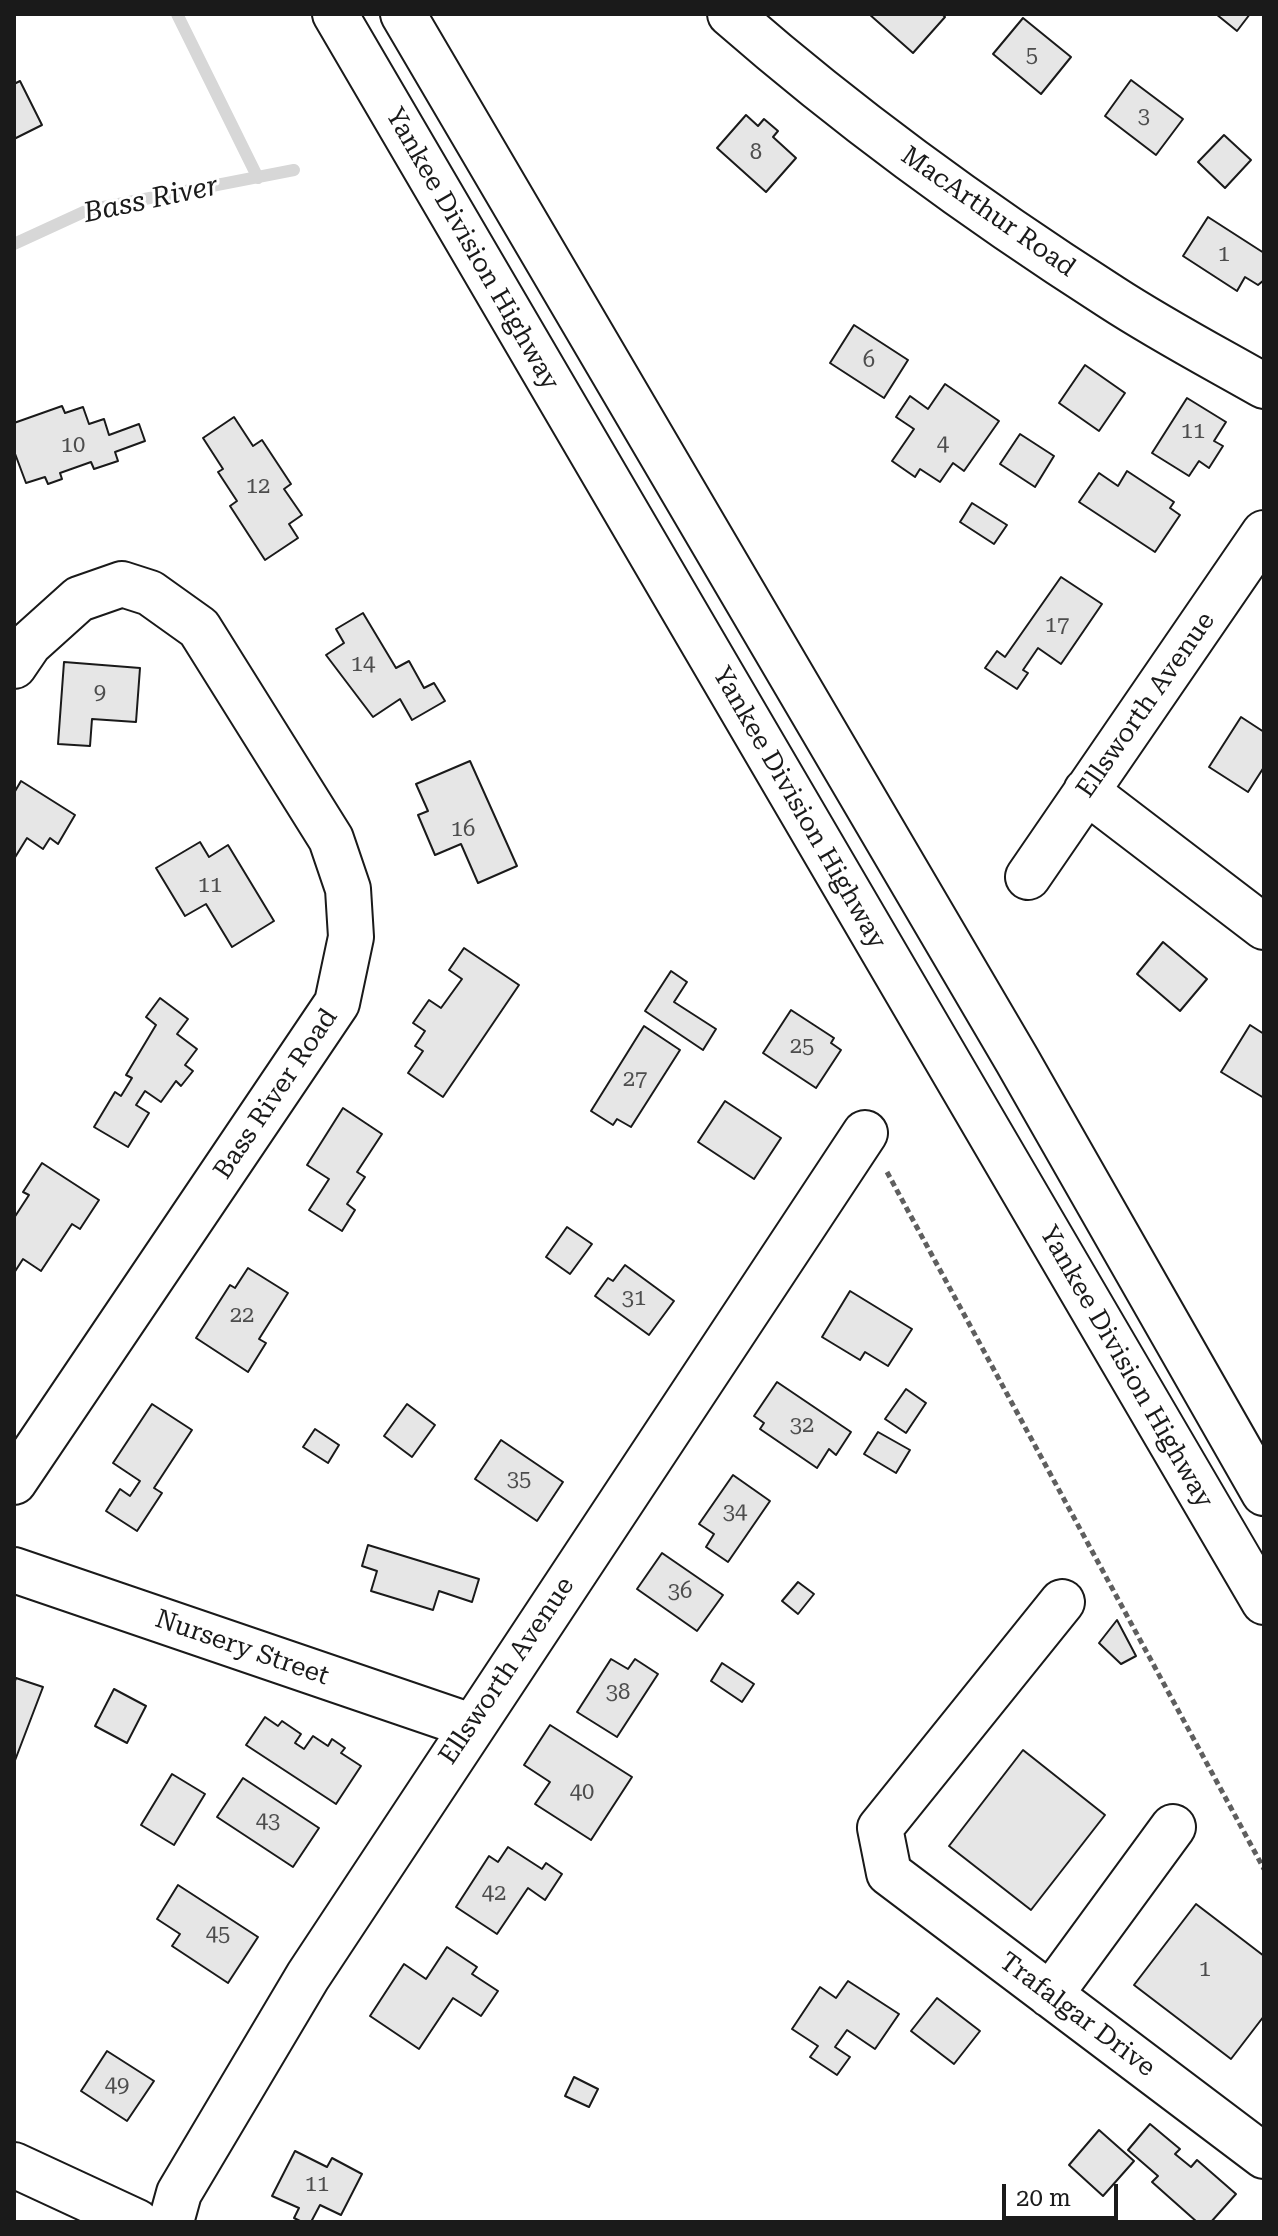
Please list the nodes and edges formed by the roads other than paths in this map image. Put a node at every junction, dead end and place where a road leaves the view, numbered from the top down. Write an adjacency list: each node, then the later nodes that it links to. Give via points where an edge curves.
1 (335, 14): 15 (main road, Yankee Division Highway)
2 (403, 14): 12 (main road, via 1009,1047)
3 (730, 14): 4 (main road, MacArthur Road, via 943,183 1113,298)
4 (1264, 386)
5 (1264, 533): 7 (main road, Ellsworth Avenue)
6 (14, 666): 11 (main road, Bass River Road, via 29,644 79,599 122,584 150,593 199,628 331,839 348,889 351,937 337,1003)
7 (1086, 791): 8 (main road, Ellsworth Avenue); 9 (main road)
8 (1028, 877)
9 (1264, 927)
10 (865, 1133): 16 (main road, Ellsworth Avenue)
11 (14, 1482)
12 (1264, 1493)
13 (14, 1570): 16 (main road, Nursery Street)
14 (1062, 1602): 18 (main road, Trafalgar Drive, via 880,1828 889,1873)
15 (1264, 1602)
16 (471, 1726): 22 (main road, Ellsworth Avenue, via 308,1976 179,2193)
17 (1173, 1827): 18 (main road)
18 (1050, 1995): 19 (main road, Trafalgar Drive)
19 (1264, 2156)
20 (14, 2165): 21 (main road)
21 (137, 2222)
22 (171, 2222)

